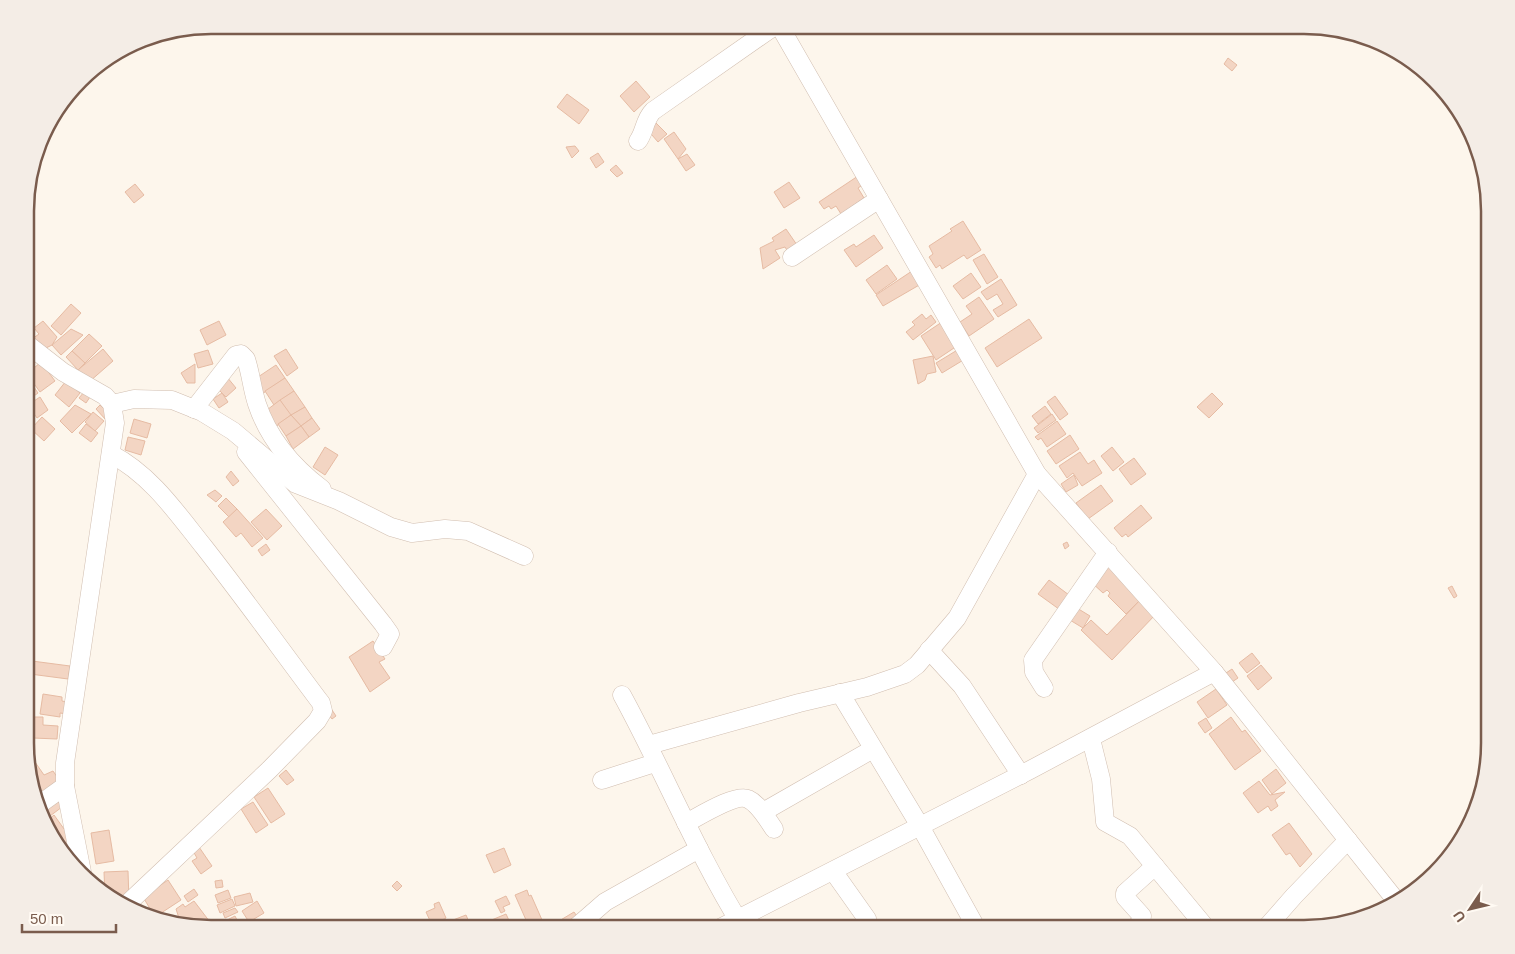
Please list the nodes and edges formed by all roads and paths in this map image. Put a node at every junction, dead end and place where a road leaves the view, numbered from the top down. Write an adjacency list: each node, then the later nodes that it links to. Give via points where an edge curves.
1 (764, 34): 3 (street, via 653,111 646,118)
2 (782, 34): 4 (street)
3 (638, 141)
4 (879, 199): 5 (street); 11 (street)
5 (792, 257)
6 (34, 350): 7 (street, via 63,372 105,396)
7 (112, 404): 8 (street, via 134,399 172,400); 10 (street, via 115,423)
8 (194, 409): 9 (street); 12 (street, via 216,379 241,354 246,359 262,418 272,437 293,465)
9 (233, 431): 12 (street, via 296,484); 15 (street, via 390,634)
10 (111, 454): 27 (street); 39 (street, via 134,467 162,494 242,595 321,703 323,711 317,722 269,770)
11 (1037, 474): 13 (street); 16 (street, via 957,618)
12 (339, 501): 14 (street, via 404,531 468,531)
13 (1108, 552): 17 (street); 18 (street, via 1033,660 1034,672)
14 (524, 556)
15 (383, 646)
16 (929, 650): 19 (street, via 917,665 904,674); 25 (street, via 962,686)
17 (1214, 672): 21 (street); 33 (street)
18 (1044, 688)
19 (840, 693): 22 (street); 23 (street)
20 (622, 695): 22 (street)
21 (1091, 739): 25 (street); 36 (street, via 1101,779 1105,822 1130,836)
22 (649, 745): 24 (street)
23 (873, 749): 29 (street); 31 (street)
24 (655, 763): 26 (street); 30 (street)
25 (1020, 775): 31 (street)
26 (602, 780)
27 (64, 786): 28 (street); 34 (street)
28 (44, 801)
29 (762, 812): 30 (street, via 748,799 741,798); 32 (street)
30 (686, 823): 35 (street)
31 (920, 826): 37 (street); 44 (street)
32 (774, 829)
33 (1348, 840): 38 (street); 47 (street)
34 (69, 847)
35 (699, 849): 40 (street, via 605,902); 41 (street)
36 (1155, 866): 45 (street, via 1125,893 1142,916); 46 (street)
37 (833, 871): 42 (street); 43 (street)
38 (1393, 896)
39 (131, 901)
40 (589, 920)
41 (738, 920)
42 (747, 920)
43 (867, 920)
44 (972, 920)
45 (1141, 920)
46 (1200, 920)
47 (1273, 920)

